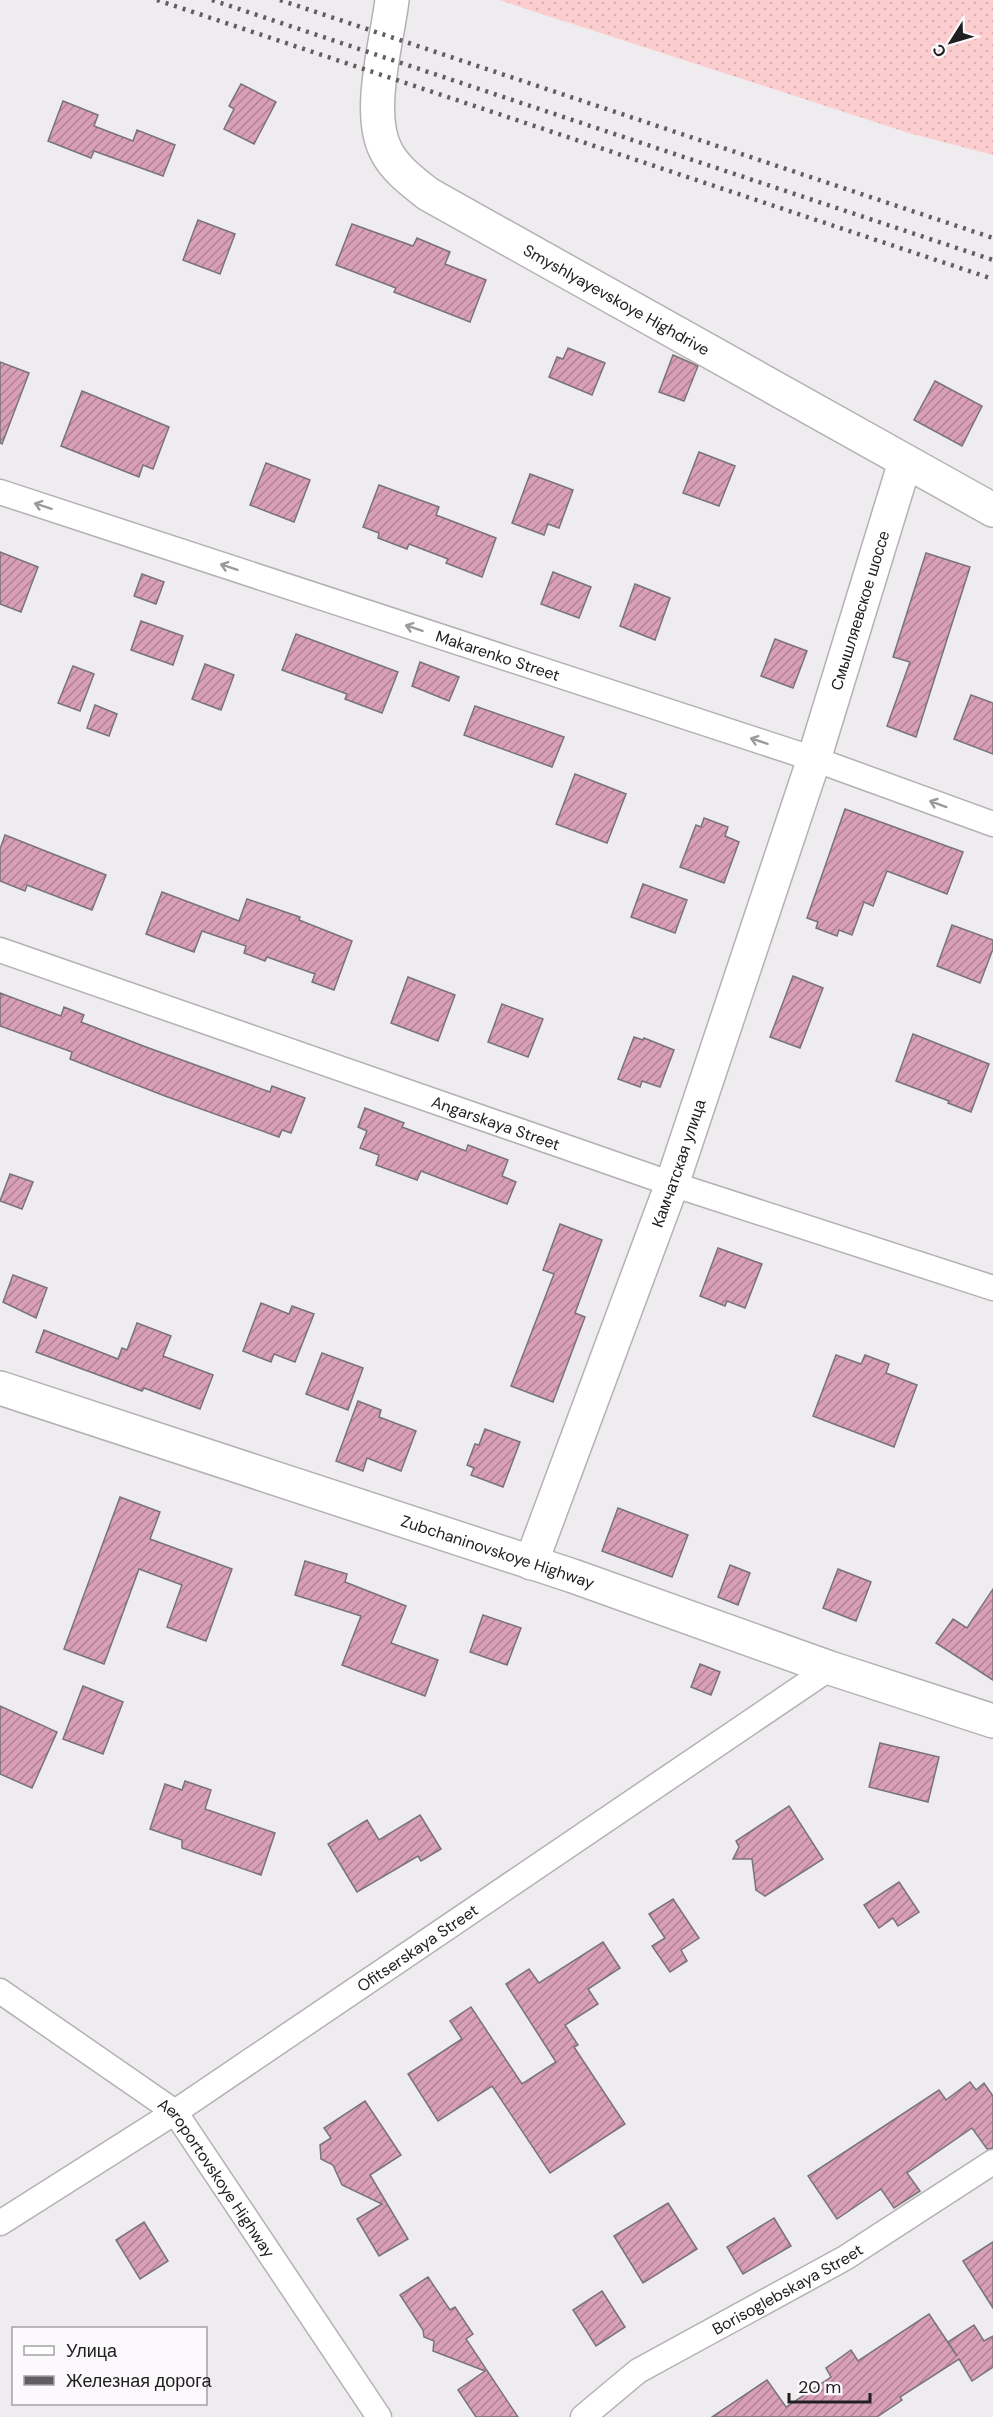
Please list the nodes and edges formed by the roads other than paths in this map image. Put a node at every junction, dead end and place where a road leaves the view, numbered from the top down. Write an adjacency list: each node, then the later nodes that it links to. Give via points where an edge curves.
1 (392, 0): 2 (street, Smyshlyayevskoye Highdrive, via 380,74 379,131 386,152 402,172 428,194)
2 (905, 462): 4 (street, Smyshlyayevskoye Highdrive); 5 (street, Смышляевское шоссе)
3 (0, 492): 5 (street, Makarenko Street, one-way to 3)
4 (993, 510)
5 (814, 759): 6 (street, Makarenko Street, one-way to 5); 8 (street, Камчатская улица)
6 (993, 824)
7 (0, 950): 8 (street, Angarskaya Street)
8 (672, 1184): 9 (street, Angarskaya Street); 11 (street, Камчатская улица)
9 (993, 1288)
10 (0, 1388): 11 (street, Zubchaninovskoye Highway)
11 (531, 1563): 12 (street, Zubchaninovskoye Highway)
12 (830, 1668): 13 (street, Zubchaninovskoye Highway); 15 (street, Ofitserskaya Street)
13 (993, 1721)
14 (0, 1991): 15 (street, Aeroportovskoye Highway)
15 (175, 2112): 17 (street, Ofitserskaya Street); 18 (street, Aeroportovskoye Highway)
16 (993, 2162): 19 (street, Borisoglebskaya Street, via 845,2258 638,2371)
17 (0, 2223)
18 (379, 2417)
19 (583, 2417)

